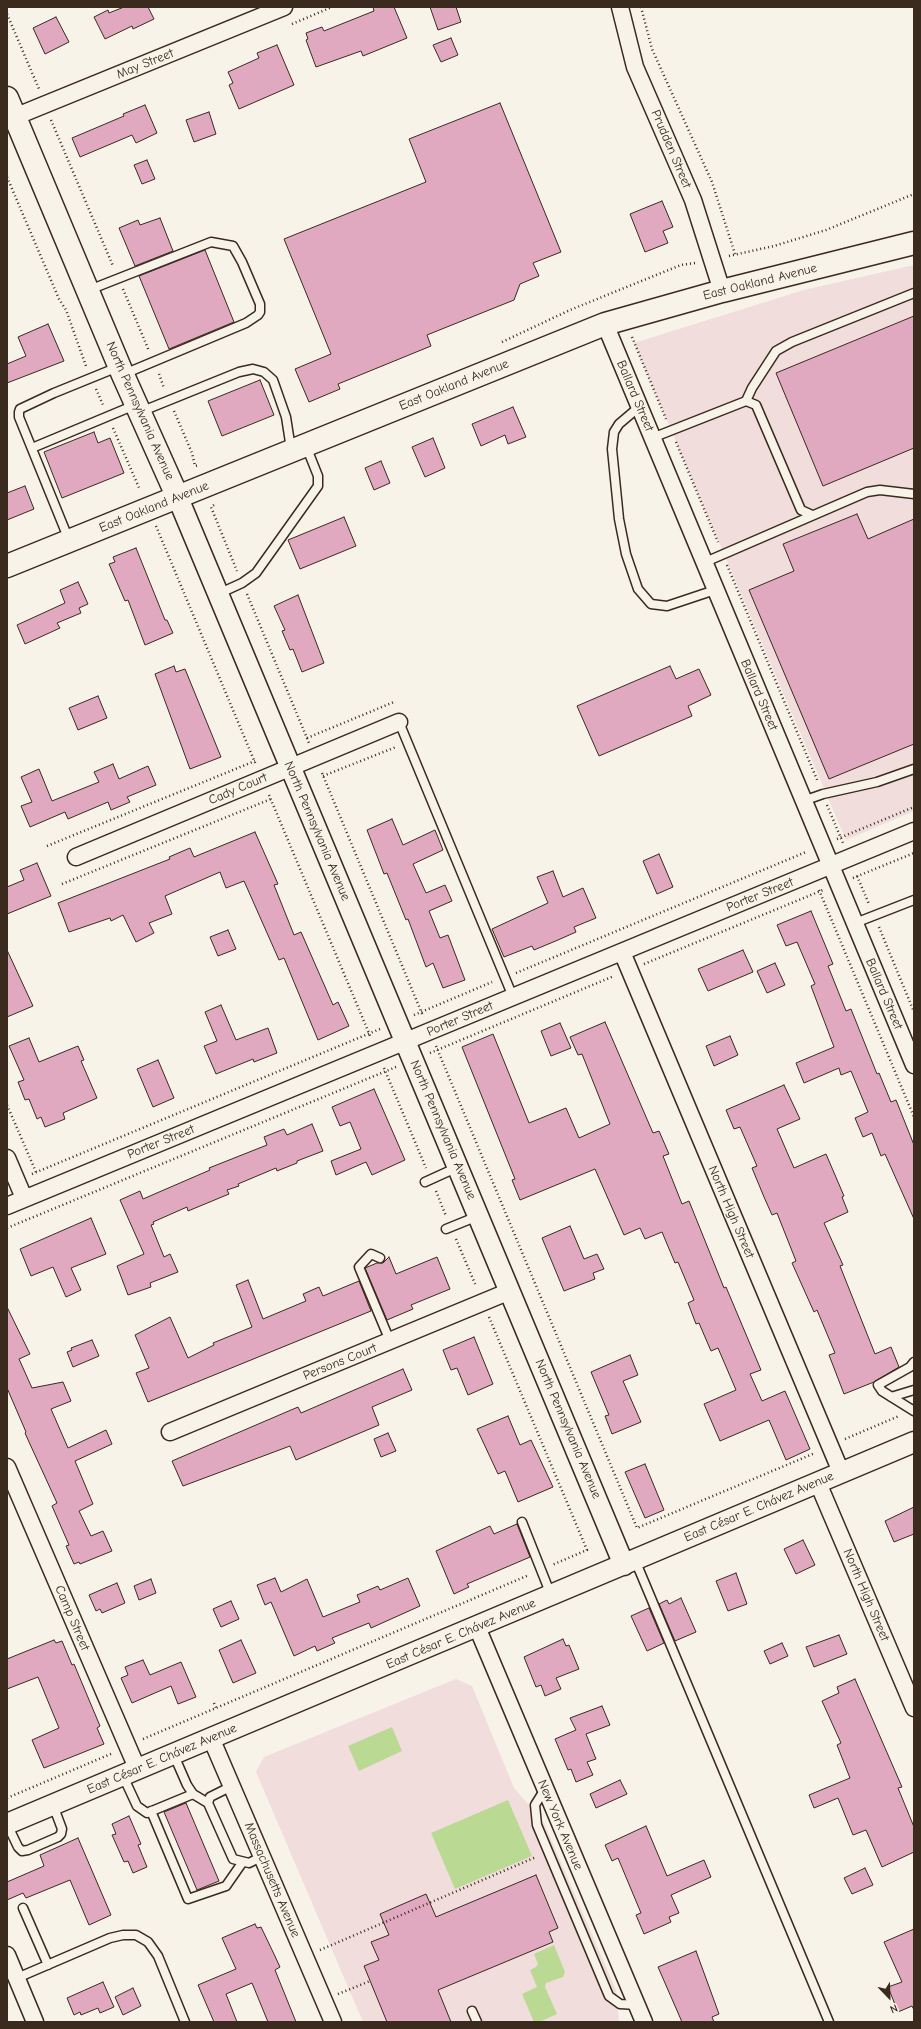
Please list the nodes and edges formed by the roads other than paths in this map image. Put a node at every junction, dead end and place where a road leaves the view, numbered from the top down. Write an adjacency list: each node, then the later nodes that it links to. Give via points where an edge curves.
1 (284, 7): 3 (street, May Street, via 45,105)
2 (620, 7): 6 (street, Prudden Street, via 635,68 693,200)
3 (10, 112): 5 (main road, North Pennsylvania Avenue)
4 (914, 243): 6 (main road, East Oakland Avenue)
5 (88, 291): 9 (main road, North Pennsylvania Avenue); 9 (lane, via 211,242 233,246 260,304 258,315 246,323 154,362)
6 (722, 291): 8 (main road, East Oakland Avenue)
7 (914, 293): 10 (lane, via 792,342 776,352)
8 (609, 333): 11 (street, Ballard Street); 15 (main road, East Oakland Avenue)
9 (121, 371): 12 (main road, North Pennsylvania Avenue); 14 (lane, via 54,393 20,409 19,416)
10 (746, 401): 13 (lane); 18 (lane, via 756,404 801,510)
11 (639, 407): 13 (street, Ballard Street); 22 (lane, via 616,428 612,449 619,519 626,554 638,589 651,604 667,606)
12 (138, 409): 14 (lane); 15 (lane, via 253,369 264,372 273,380); 17 (main road, North Pennsylvania Avenue)
13 (652, 438): 20 (street, Ballard Street)
14 (32, 448): 19 (lane)
15 (299, 448): 17 (main road, East Oakland Avenue); 23 (lane, via 318,476 318,486 256,573)
16 (914, 494): 18 (lane, via 880,490 867,492)
17 (178, 498): 19 (main road, East Oakland Avenue); 23 (street, North Pennsylvania Avenue)
18 (812, 515): 20 (lane)
19 (70, 541): 21 (main road, East Oakland Avenue)
20 (704, 563): 22 (street, Ballard Street)
21 (7, 566)
22 (714, 590): 27 (street, Ballard Street)
23 (218, 594): 25 (street, North Pennsylvania Avenue)
24 (399, 722): 25 (street, Cady Court); 34 (lane)
25 (290, 768): 29 (street, Cady Court); 35 (street, North Pennsylvania Avenue)
26 (914, 769): 27 (lane, via 877,782)
27 (803, 800): 30 (street, Ballard Street)
28 (914, 831): 30 (street, Porter Street)
29 (76, 857)
30 (830, 866): 32 (street, Ballard Street); 33 (street, Porter Street)
31 (914, 900): 32 (lane)
32 (854, 923): 36 (street, Ballard Street)
33 (622, 952): 34 (street, Porter Street); 54 (street, North High Street)
34 (513, 996): 35 (street, Porter Street)
35 (405, 1041): 38 (street, North Pennsylvania Avenue); 40 (street, Porter Street)
36 (914, 1065)
37 (7, 1158): 40 (street)
38 (459, 1167): 39 (lane); 42 (street, North Pennsylvania Avenue)
39 (425, 1182)
40 (24, 1198): 41 (street, Porter Street)
41 (7, 1206)
42 (479, 1215): 43 (lane); 45 (street, North Pennsylvania Avenue)
43 (446, 1229)
44 (380, 1258): 46 (lane, via 371,1254 359,1267)
45 (510, 1291): 46 (street, Persons Court); 57 (street, North Pennsylvania Avenue)
46 (390, 1341): 51 (street, Persons Court)
47 (914, 1362): 49 (lane, via 910,1367 878,1384 882,1392)
48 (914, 1390): 49 (lane)
49 (891, 1397): 50 (lane)
50 (914, 1411)
51 (170, 1432)
52 (914, 1442): 54 (street, East César E. Chávez Avenue)
53 (7, 1467): 63 (street, Camp Street, via 128,1746)
54 (841, 1472): 55 (street, East César E. Chávez Avenue)
55 (818, 1483): 57 (street, East César E. Chávez Avenue); 60 (street, North High Street)
56 (522, 1522): 58 (lane)
57 (629, 1562): 58 (street, East César E. Chávez Avenue); 84 (lane)
58 (552, 1596): 59 (street, East César E. Chávez Avenue)
59 (477, 1627): 61 (street, East César E. Chávez Avenue); 65 (street, New York Avenue)
60 (914, 1708)
61 (211, 1738): 62 (street, East César E. Chávez Avenue); 64 (street, Massachusetts Avenue)
62 (174, 1753): 63 (street, East César E. Chávez Avenue); 66 (lane)
63 (130, 1771): 68 (street, East César E. Chávez Avenue); 69 (lane, via 138,1806 147,1813)
64 (232, 1786): 67 (lane, via 210,1797); 71 (street, Massachusetts Avenue)
65 (545, 1789): 77 (street, New York Avenue); 77 (lane, via 535,1805 537,1825 609,1996 620,2004)
66 (193, 1794): 67 (lane); 69 (lane)
67 (208, 1803): 72 (lane, via 233,1859)
68 (52, 1805): 70 (street, East César E. Chávez Avenue); 70 (lane, via 62,1834 28,1850 22,1851 18,1847)
69 (151, 1811): 72 (lane, via 188,1899 226,1886)
70 (7, 1824)
71 (262, 1856): 72 (lane, via 249,1863); 81 (street, Massachusetts Avenue)
72 (242, 1863)
73 (23, 1908): 75 (lane)
74 (7, 1955): 76 (street)
75 (48, 1965): 76 (lane); 80 (lane, via 110,1938 136,1935 148,1942 158,1956)
76 (17, 1978): 79 (street)
77 (637, 2005): 83 (street, New York Avenue)
78 (472, 2011): 82 (lane)
79 (35, 2022)
80 (185, 2022)
81 (333, 2022)
82 (477, 2022)
83 (644, 2022)
84 (829, 2022)

